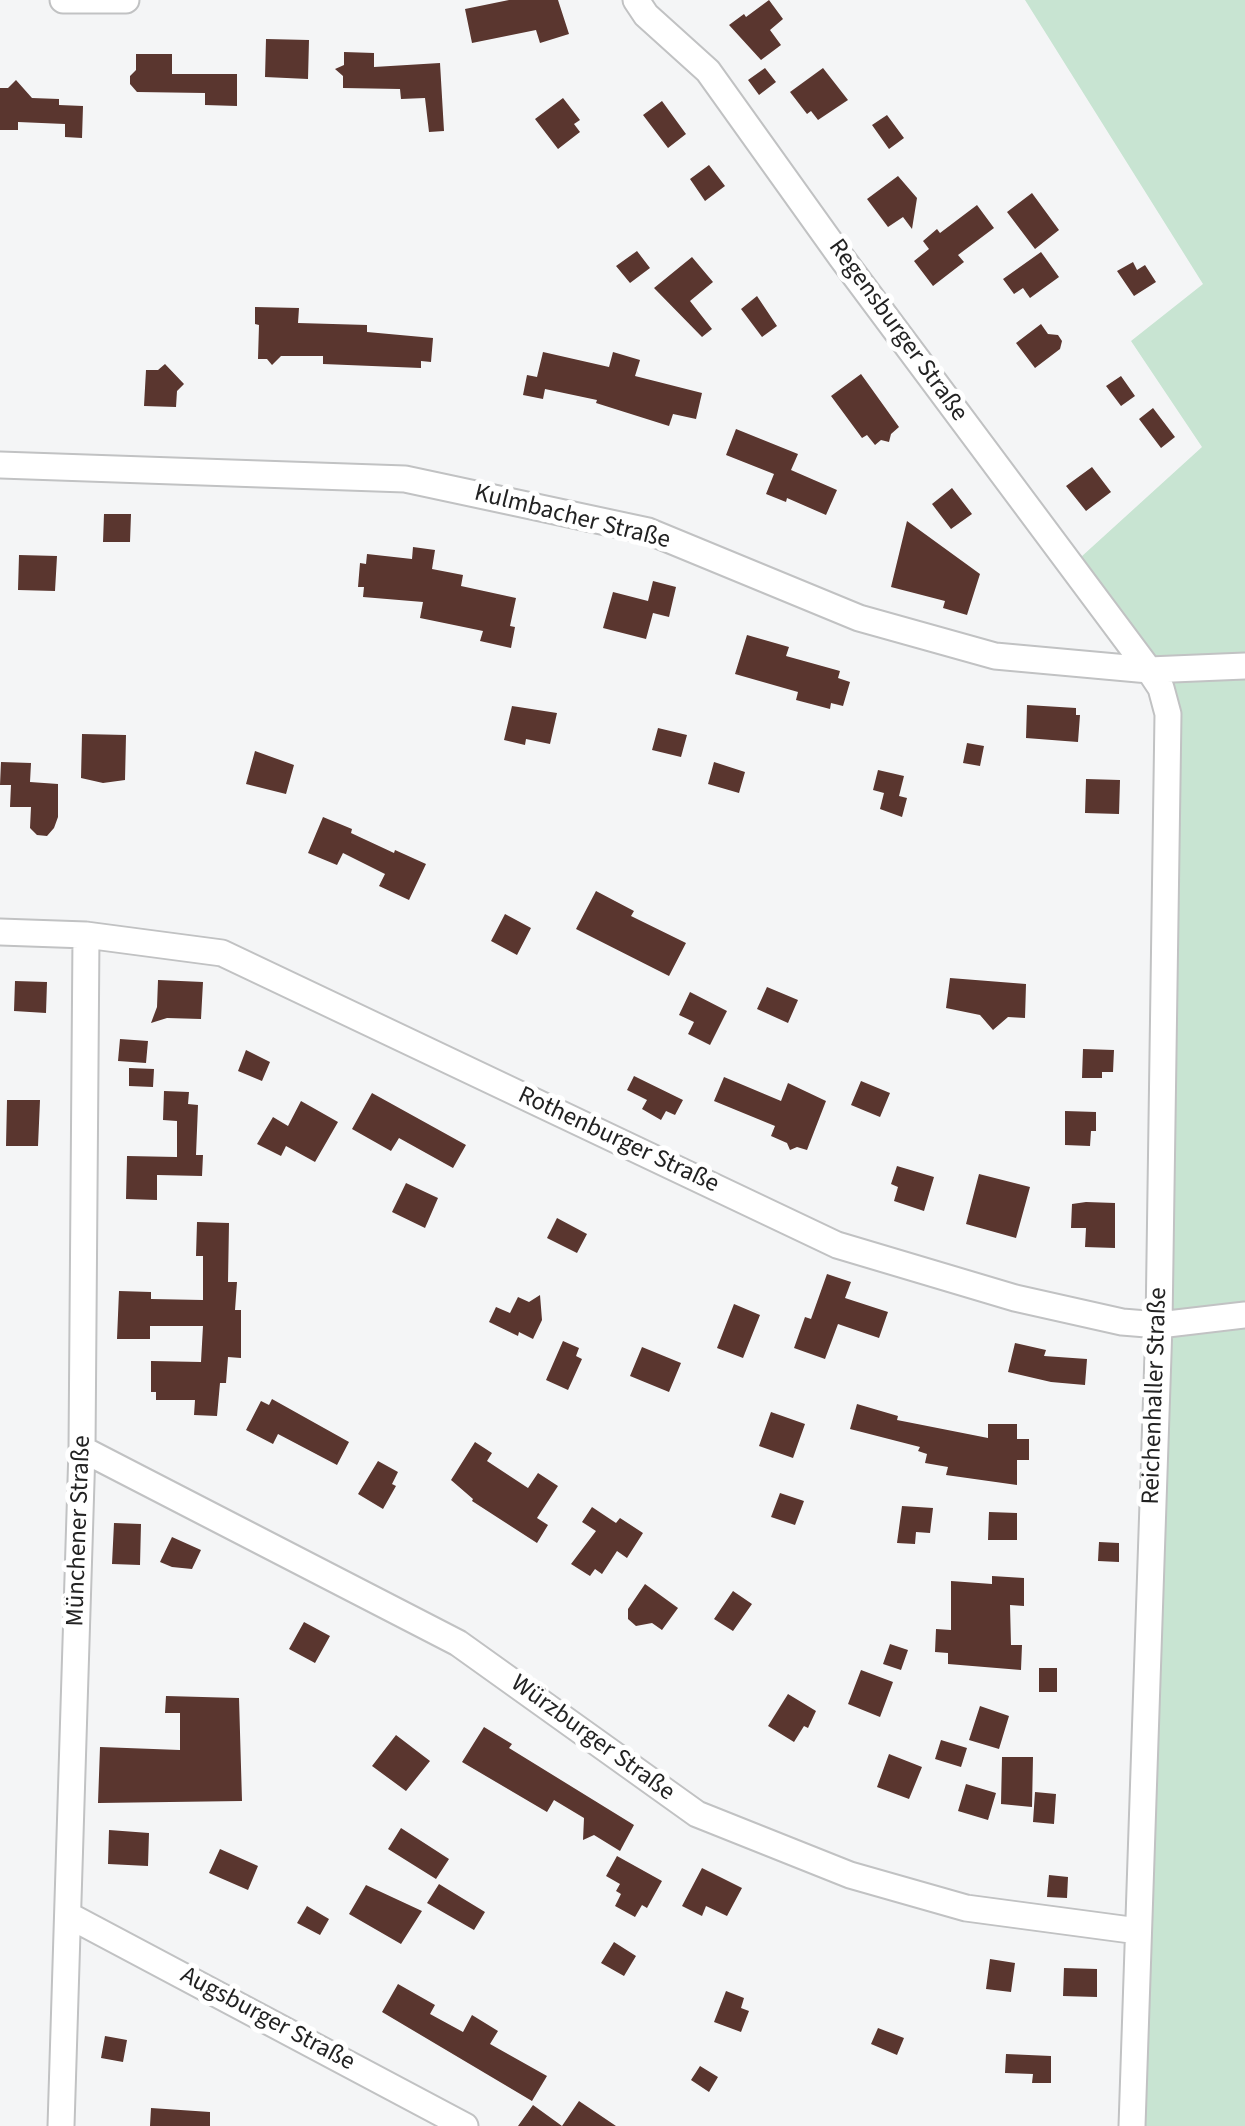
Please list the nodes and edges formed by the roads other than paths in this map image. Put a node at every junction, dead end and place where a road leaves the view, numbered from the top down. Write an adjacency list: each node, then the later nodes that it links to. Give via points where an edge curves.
1 (63, 0): 2 (street)
2 (126, 0)
3 (636, 0): 6 (street, Regensburger Straße, via 708,71)
4 (0, 464): 6 (street, Kulmbacher Straße, via 406,479 648,531 859,618 994,656)
5 (1245, 666): 6 (street, Kulmbacher Straße)
6 (1149, 670): 10 (street, Reichenhaller Straße, via 1168,714)
7 (0, 932): 8 (street, Rothenburger Straße)
8 (86, 935): 10 (street, Rothenburger Straße, via 222,953 838,1245 1015,1298); 11 (street, Münchener Straße)
9 (1245, 1315): 10 (street, Rothenburger Straße)
10 (1159, 1324): 13 (street, Reichenhaller Straße)
11 (82, 1449): 12 (street, Münchener Straße); 13 (street, Würzburger Straße, via 458,1643 697,1814 850,1875 966,1908)
12 (68, 1915): 14 (street, Münchener Straße); 15 (street, Augsburger Straße)
13 (1138, 1932): 16 (street, Reichenhaller Straße)
14 (61, 2126)
15 (465, 2126)
16 (1132, 2126)

